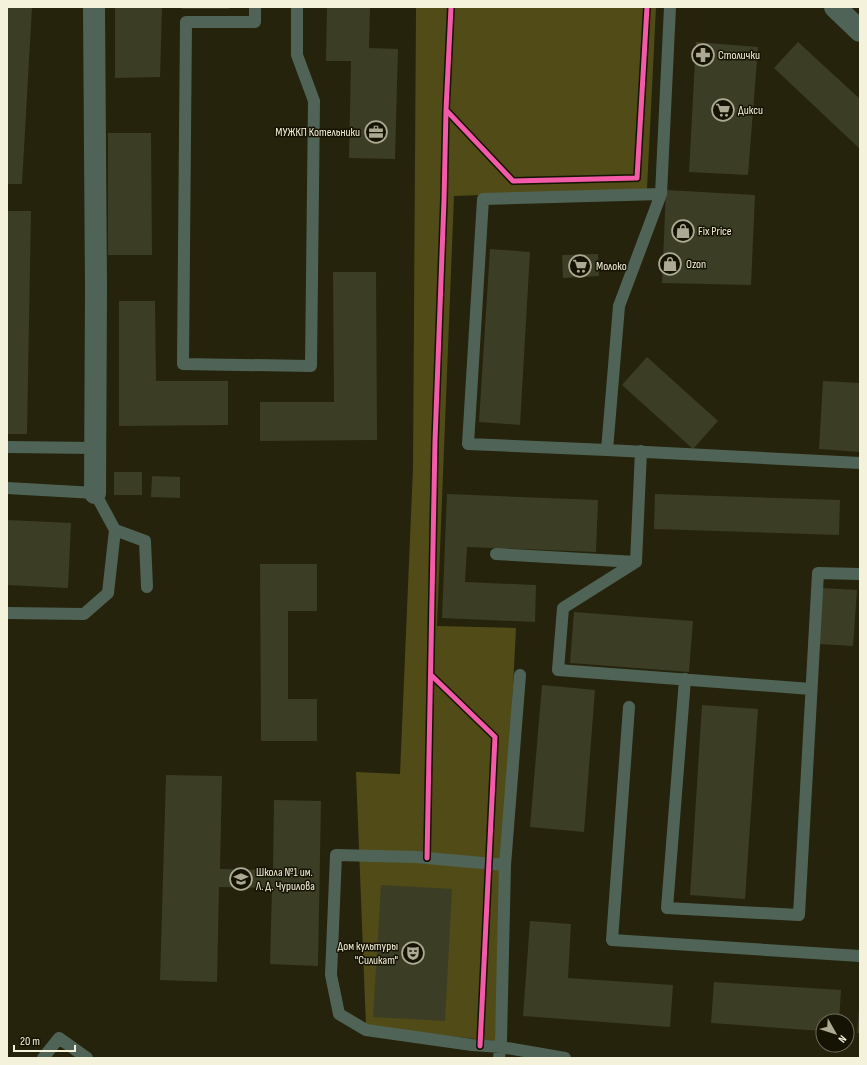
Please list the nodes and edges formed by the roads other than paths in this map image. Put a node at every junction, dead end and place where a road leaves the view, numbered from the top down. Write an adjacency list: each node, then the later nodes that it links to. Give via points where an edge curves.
1 (94, 7): 9 (street)
2 (255, 7): 3 (lane, via 255,22 186,22 183,364 310,366 314,101 297,55)
3 (297, 7)
4 (670, 7): 7 (lane)
5 (834, 7): 6 (street)
6 (860, 31)
7 (661, 194): 10 (lane, via 619,306); 10 (lane, via 483,199 468,444)
8 (7, 447): 9 (lane)
9 (95, 448): 14 (street)
10 (607, 450): 11 (lane)
11 (641, 451): 12 (lane); 17 (lane)
12 (860, 463)
13 (7, 488): 14 (lane)
14 (94, 493): 15 (lane)
15 (115, 530): 19 (lane, via 145,541); 20 (lane, via 108,593 84,614)
16 (496, 554): 17 (lane)
17 (636, 562): 22 (lane, via 563,608 558,670)
18 (860, 574): 23 (lane, via 818,573)
19 (147, 587)
20 (7, 613)
21 (520, 675): 25 (lane)
22 (685, 679): 23 (lane); 23 (lane, via 667,908 799,915)
23 (811, 689)
24 (629, 706): 27 (lane, via 612,940)
25 (505, 865): 28 (lane); 28 (lane, via 336,855 331,975 339,1014 366,1030 472,1045)
26 (860, 946): 27 (lane)
27 (860, 956)
28 (500, 1053): 31 (lane)
29 (43, 1058): 30 (lane, via 59,1038)
30 (87, 1058)
31 (565, 1058)

